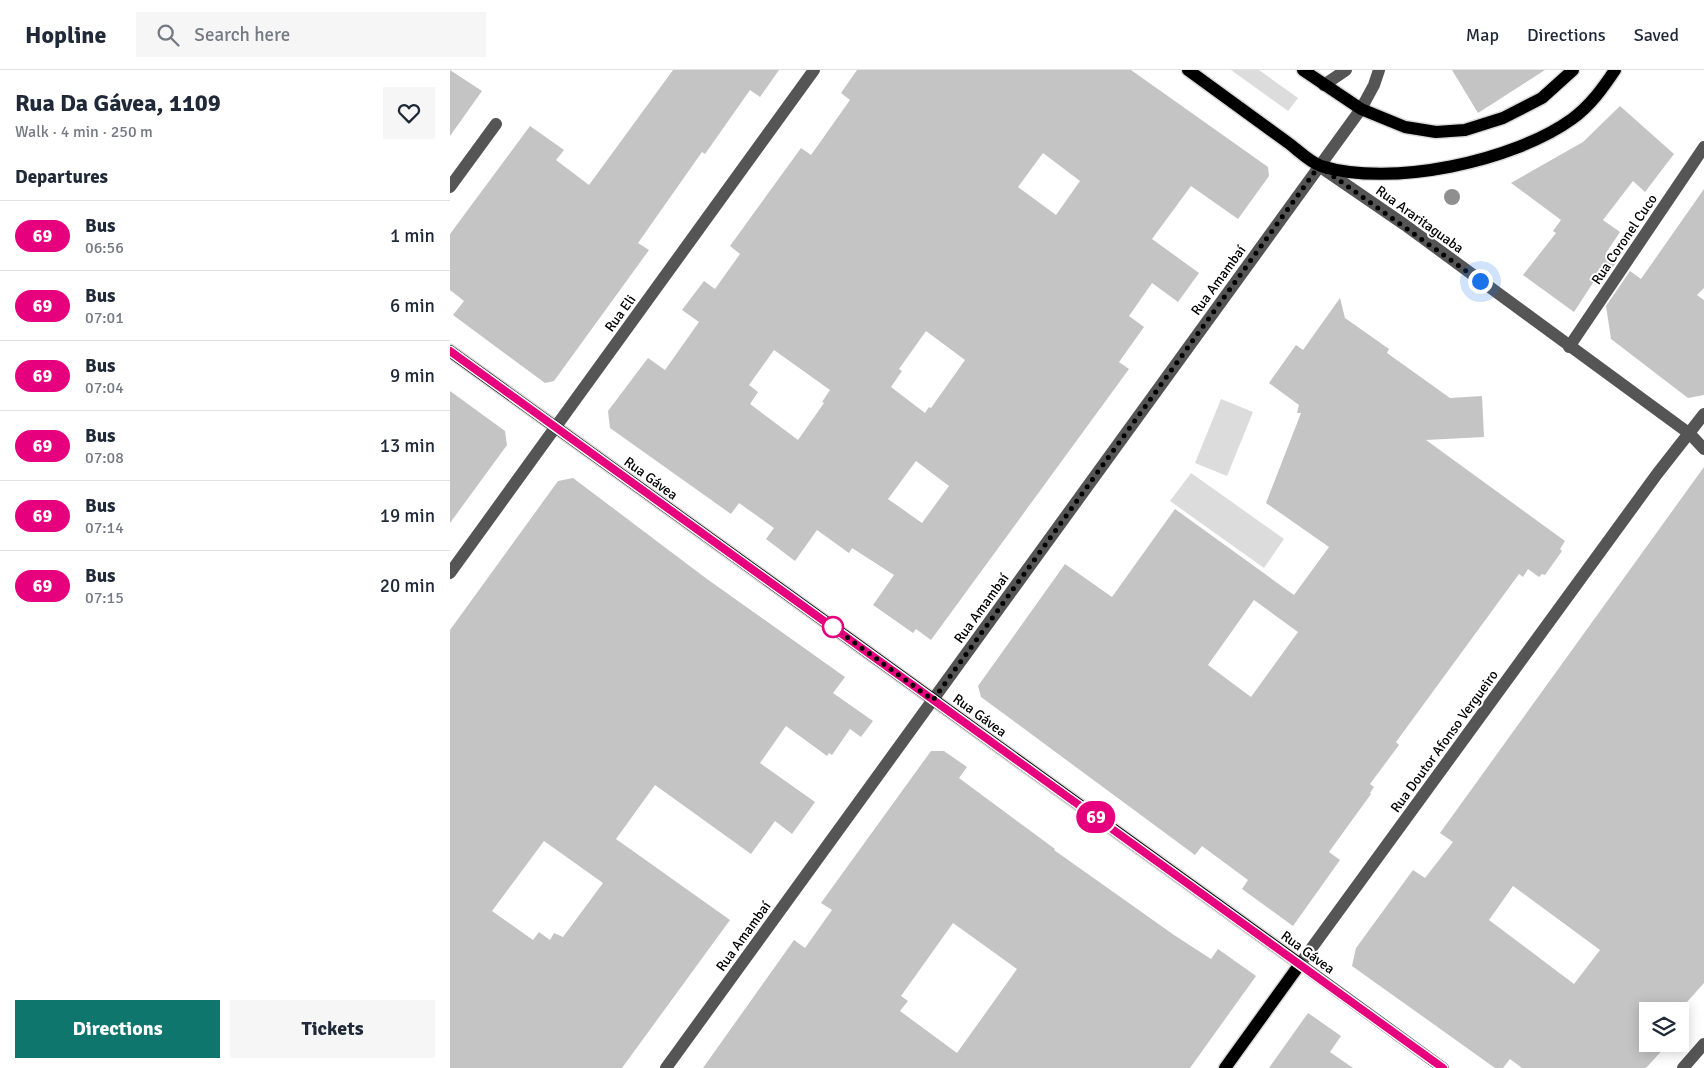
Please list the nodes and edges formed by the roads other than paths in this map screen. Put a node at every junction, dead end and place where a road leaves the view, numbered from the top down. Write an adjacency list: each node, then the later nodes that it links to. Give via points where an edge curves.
1 (814, 70): 17 (street, Rua Eli)
2 (1188, 70): 12 (main road, Rua Araritaguaba)
3 (1303, 70): 8 (main road)
4 (1346, 70): 8 (street)
5 (1379, 70): 9 (street, Rua Amambaí)
6 (1574, 70): 9 (main road, via 1542,98 1503,118 1465,130 1436,132 1405,128)
7 (1614, 70): 12 (main road, via 1600,92 1573,118 1536,139 1490,157 1441,169 1384,174)
8 (1324, 85): 9 (main road)
9 (1361, 109): 12 (street, Rua Amambaí)
10 (496, 124): 13 (street)
11 (1704, 147): 14 (street, Rua Coronel Cuco)
12 (1319, 166): 14 (street, Rua Araritaguaba, via 1405,225); 21 (street, Rua Amambaí)
13 (450, 187)
14 (1569, 347): 18 (street, Rua Araritaguaba)
15 (450, 351): 17 (main road, Rua Gávea)
16 (1704, 414): 18 (street, Rua Doutor Afonso Vergueiro)
17 (556, 427): 20 (street, Rua Eli); 21 (main road, Rua Gávea)
18 (1690, 434): 19 (street, Rua Araritaguaba); 22 (street, Rua Doutor Afonso Vergueiro, via 1657,474)
19 (1704, 449)
20 (450, 573)
21 (933, 700): 22 (main road, Rua Gávea); 24 (street, Rua Amambaí)
22 (1300, 964): 25 (main road, Rua Doutor Afonso Vergueiro); 26 (street, Rua Gávea)
23 (1704, 1044): 27 (street)
24 (666, 1068)
25 (1225, 1068)
26 (1443, 1068)
27 (1683, 1068)

